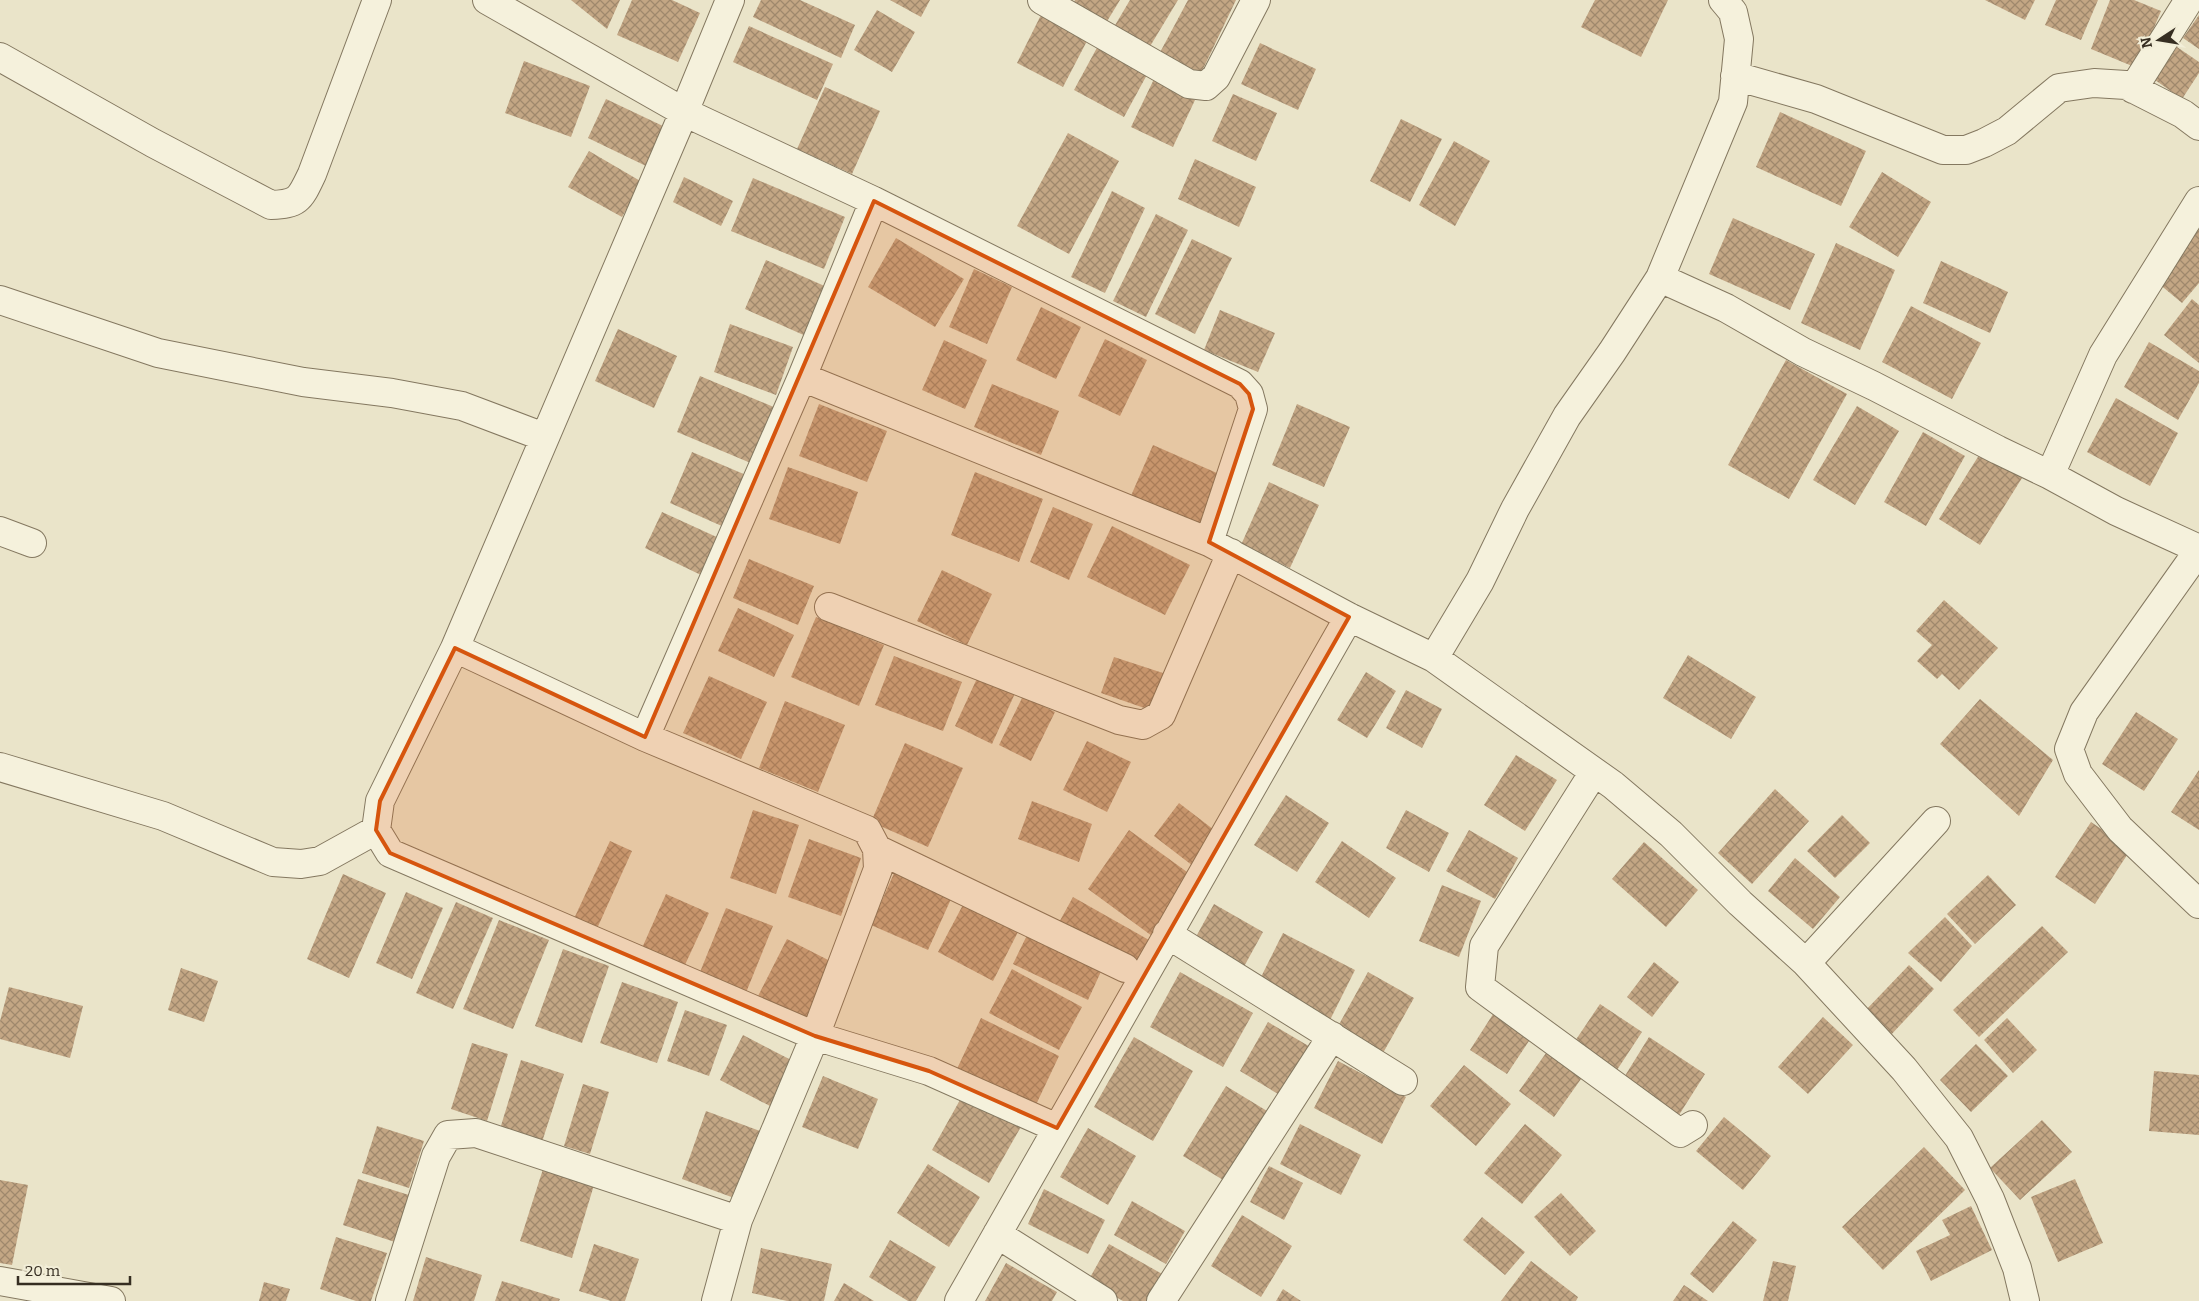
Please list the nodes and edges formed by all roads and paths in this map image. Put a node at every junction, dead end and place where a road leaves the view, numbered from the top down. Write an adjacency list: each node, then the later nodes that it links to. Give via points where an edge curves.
1 (377, 0): 9 (street, via 312,174 302,194 290,204 271,205)
2 (487, 0): 8 (street)
3 (730, 0): 12 (street)
4 (1042, 0): 5 (street, via 1189,84 1206,86 1216,77)
5 (1256, 0)
6 (1722, 0): 10 (street, via 1734,12 1739,39)
7 (2189, 0): 11 (street)
8 (518, 8): 12 (street)
9 (0, 57)
10 (1735, 76): 11 (street, via 1816,99 1943,150 1966,150 2007,131 2059,88 2094,83); 16 (street, via 1733,102)
11 (2133, 88): 13 (street)
12 (684, 112): 14 (street); 19 (street)
13 (2199, 126)
14 (874, 201): 18 (street); 23 (street, via 1240,384 1249,394 1253,409)
15 (2199, 201): 20 (street, via 2103,355)
16 (1660, 278): 20 (street, via 1726,308 1803,352); 28 (street, via 1566,416 1480,581)
17 (0, 300): 19 (street, via 158,353 304,382 462,406)
18 (802, 377): 23 (street); 29 (street)
19 (544, 437): 27 (street)
20 (2050, 475): 24 (street)
21 (0, 531): 22 (street)
22 (32, 543)
23 (1220, 548): 25 (street, via 1161,715 1143,725 1119,720); 26 (street)
24 (2199, 550): 35 (street, via 2084,712 2069,749 2078,774 2120,829)
25 (829, 606)
26 (1349, 617): 28 (street); 36 (street)
27 (455, 648): 29 (street); 33 (street, via 380,801)
28 (1434, 658): 31 (street)
29 (645, 737): 34 (street, via 867,830)
30 (0, 767): 33 (street, via 163,816 273,862 301,864 320,861)
31 (1594, 772): 37 (street, via 1671,834); 42 (street, via 1484,946 1480,987 1680,1133)
32 (1936, 821): 37 (street)
33 (376, 830): 39 (street, via 390,853)
34 (876, 850): 38 (street); 39 (street, via 878,869)
35 (2199, 904)
36 (1167, 934): 40 (street); 43 (street)
37 (1806, 963): 53 (street, via 1904,1069 1960,1138 1990,1198 2017,1268)
38 (1125, 968)
39 (815, 1036): 43 (street, via 929,1072); 44 (street)
40 (1332, 1036): 41 (street); 52 (street)
41 (1403, 1081)
42 (1693, 1125)
43 (1057, 1128): 45 (street)
44 (738, 1220): 48 (street, via 476,1134 448,1135 436,1156); 49 (street)
45 (997, 1234): 50 (street); 51 (street)
46 (0, 1281): 47 (street)
47 (112, 1301)
48 (390, 1301)
49 (716, 1301)
50 (958, 1301)
51 (1104, 1301)
52 (1161, 1301)
53 (2025, 1301)

